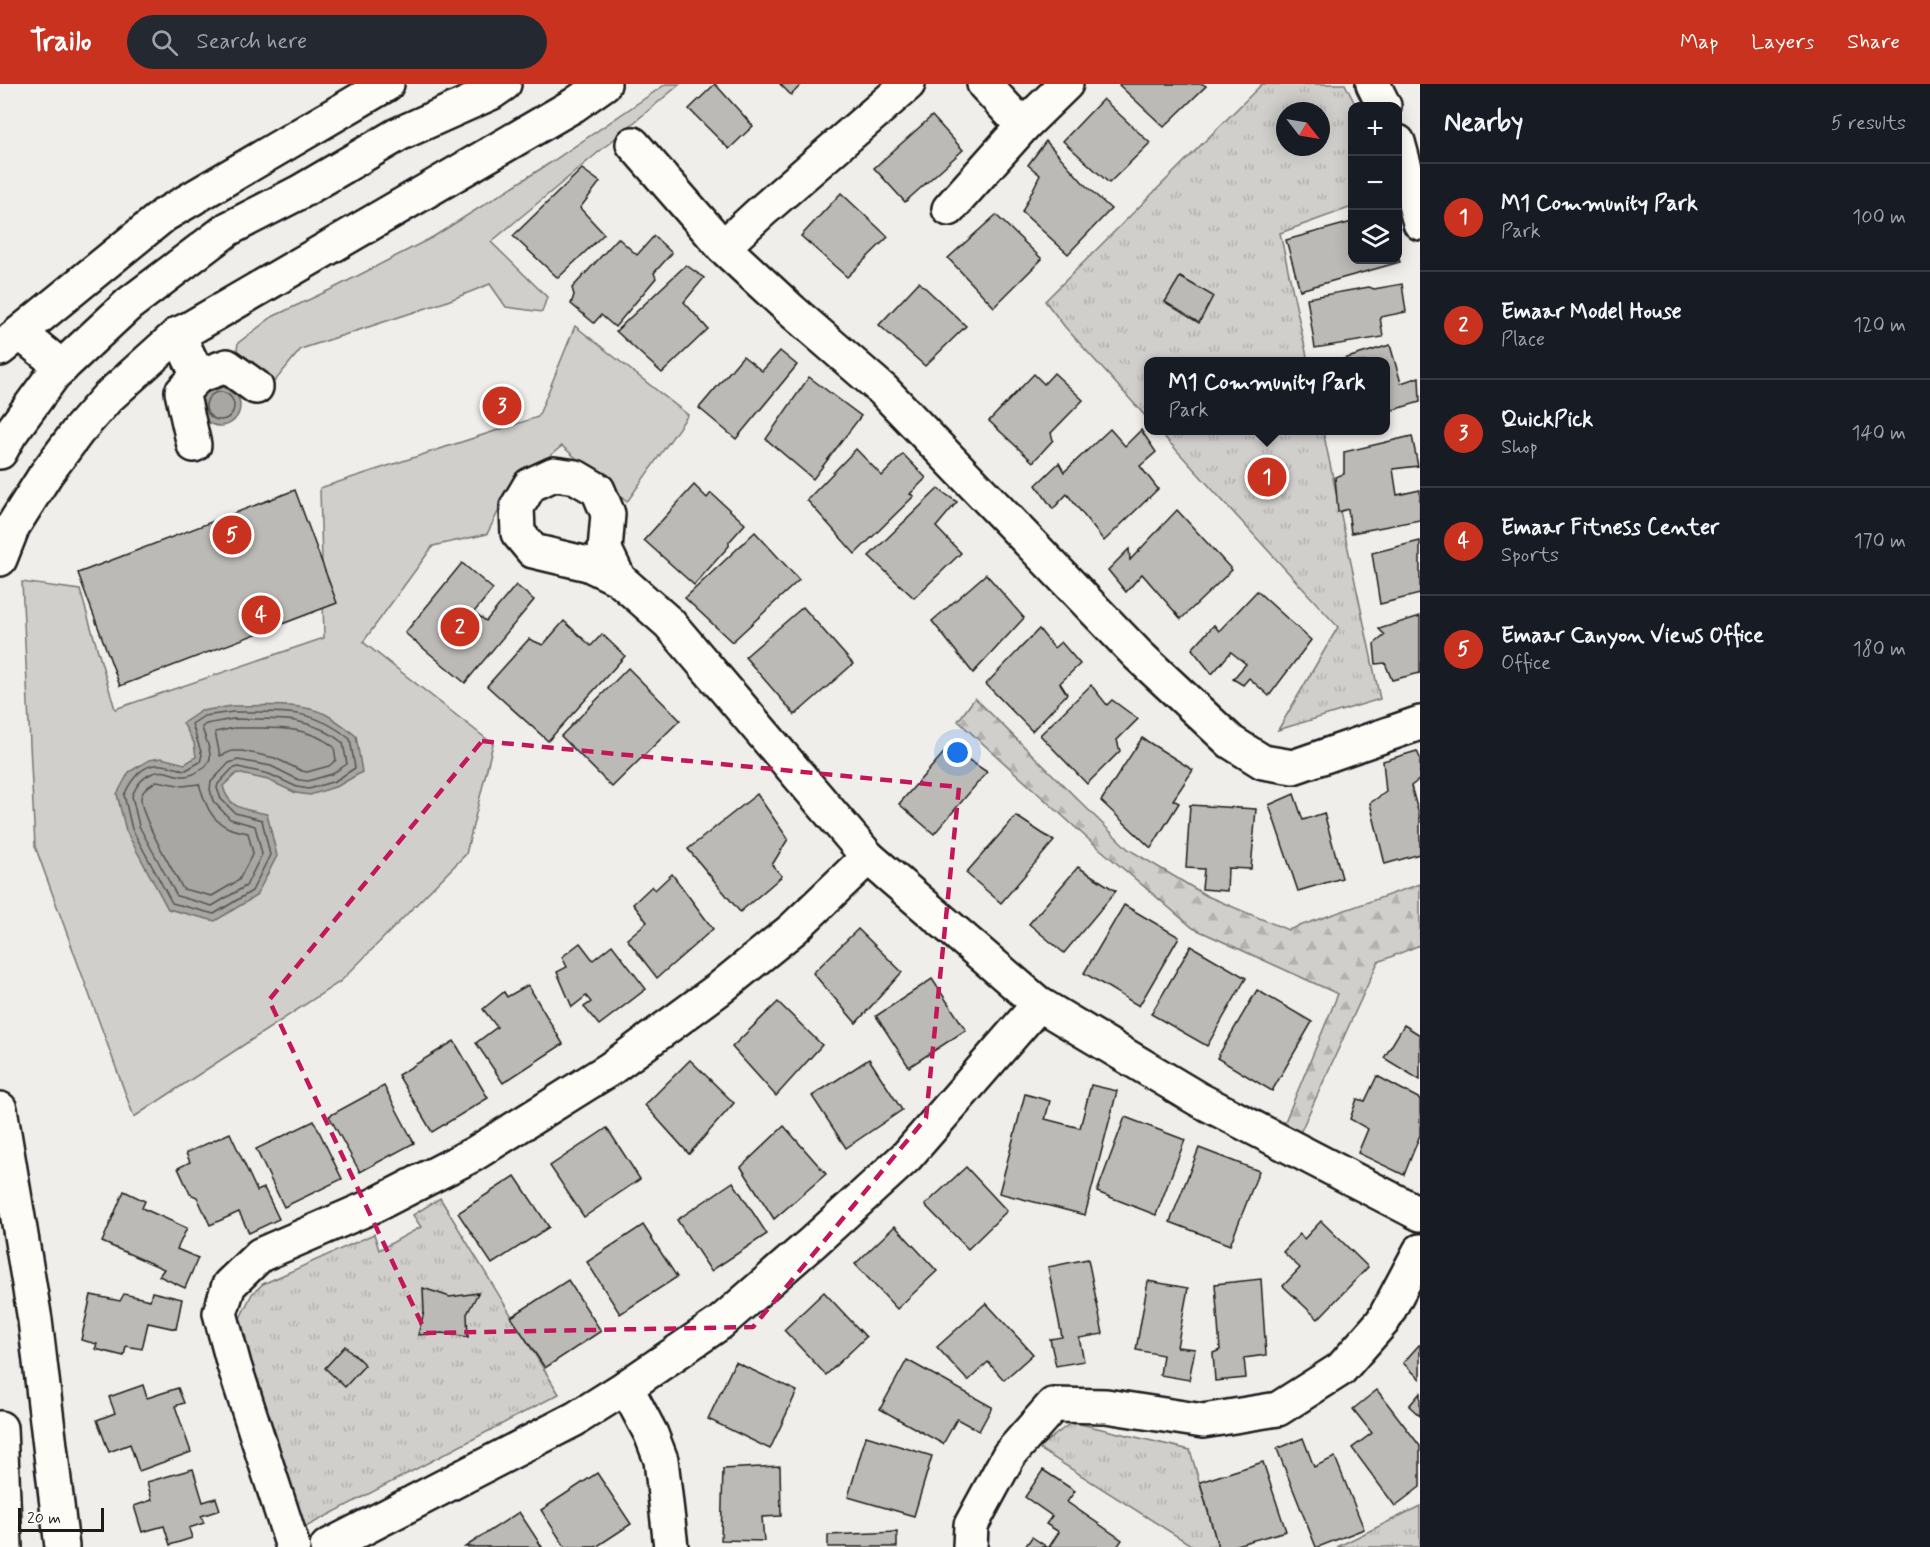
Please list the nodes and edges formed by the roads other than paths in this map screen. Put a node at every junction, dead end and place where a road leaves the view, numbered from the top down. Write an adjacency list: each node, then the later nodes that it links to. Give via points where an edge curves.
1 (387, 84): 16 (street, via 164,215)
2 (504, 84): 17 (street, via 399,134 228,229 129,304)
3 (604, 84): 15 (street, via 564,111)
4 (908, 84): 14 (street)
5 (984, 84): 9 (street)
6 (1066, 84): 9 (street)
7 (1373, 84): 8 (street)
8 (1382, 102)
9 (1023, 126): 12 (street)
10 (633, 144): 14 (street)
11 (1402, 156): 13 (street)
12 (949, 208)
13 (1420, 223)
14 (723, 247): 24 (street, via 883,390 1138,655 1231,742 1263,762 1293,767)
15 (178, 334): 18 (street); 22 (street, via 107,398 78,432 13,526)
16 (10, 341): 17 (street)
17 (62, 367): 21 (street)
18 (198, 376): 19 (street, via 227,366); 20 (street, via 182,392)
19 (256, 387)
20 (194, 445)
21 (0, 452)
22 (0, 559)
23 (619, 579): 25 (street, via 669,623)
24 (1420, 723)
25 (868, 856): 26 (street); 34 (street, via 793,929 610,1069 474,1154 375,1205 260,1255 229,1285 220,1313)
26 (1039, 1004): 28 (street, via 1197,1099); 30 (street, via 897,1165 720,1323)
27 (0, 1109): 33 (street, via 35,1320)
28 (1420, 1214)
29 (1420, 1251): 37 (street, via 1383,1322 1341,1369 1278,1409 1203,1421 1106,1406 1053,1405 1009,1455 971,1525)
30 (626, 1387): 35 (street, via 575,1419); 36 (street, via 661,1460)
31 (0, 1428): 32 (street)
32 (5, 1547)
33 (62, 1547)
34 (293, 1547)
35 (327, 1547)
36 (672, 1547)
37 (970, 1547)

